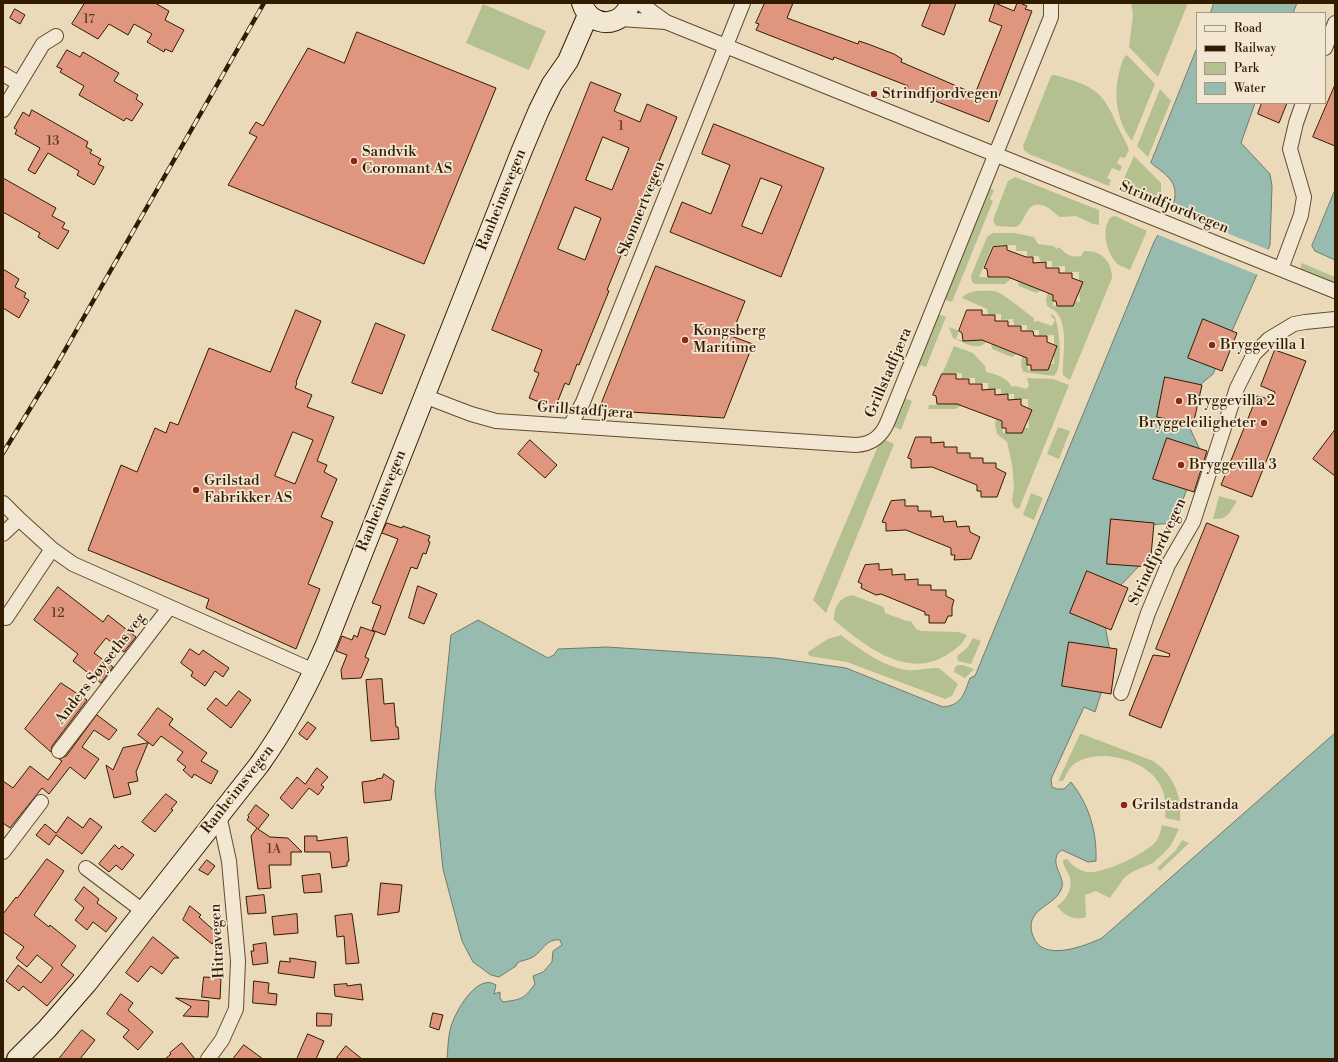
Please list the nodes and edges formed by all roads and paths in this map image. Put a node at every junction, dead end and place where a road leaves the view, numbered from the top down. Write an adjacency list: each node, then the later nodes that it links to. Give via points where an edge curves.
1 (640, 3): 6 (street, Strindfjordvegen)
2 (743, 3): 9 (street, Skonnertvegen)
3 (1051, 3): 16 (street, Grillstadfjæra, via 1051,17)
4 (585, 9): 5 (street, via 597,21); 11 (street, Ranheimsvegen)
5 (619, 15): 6 (street, Strindfjordvegen); 11 (street, Ranheimsvegen)
6 (666, 22): 9 (street, Strindfjordvegen)
7 (1335, 23): 10 (street)
8 (56, 36): 13 (street, via 43,44)
9 (726, 46): 16 (street, Strindfjordvegen); 21 (street, Skonnertvegen, via 583,402)
10 (1326, 46)
11 (568, 61): 20 (street, Ranheimsvegen, via 552,84 536,116)
12 (3, 74): 13 (street)
13 (18, 83): 15 (street)
14 (1304, 104): 17 (street, via 1290,149 1304,197 1301,215)
15 (3, 110)
16 (996, 155): 17 (street, Strindfjordvegen); 21 (street, Grillstadfjæra, via 888,421 882,432 871,442 856,445)
17 (1275, 267): 18 (street, Strindfjordvegen)
18 (1335, 291)
19 (1335, 319): 29 (street, Strindfjordvegen, via 1294,324 1270,339 1254,354 1237,388 1193,522 1168,565 1148,613)
20 (424, 396): 21 (street, Grillstadfjæra, via 496,421); 28 (street, Ranheimsvegen)
21 (570, 426)
22 (3, 503): 23 (street, Anders Søyseths veg)
23 (19, 519): 24 (street); 25 (street, Anders Søyseths veg)
24 (3, 534)
25 (52, 549): 26 (street, Anders Søyseths veg, via 73,564); 27 (street)
26 (169, 608): 28 (street, Anders Søyseths veg); 30 (street, Anders Søyseths veg)
27 (6, 618)
28 (314, 671): 32 (street, Ranheimsvegen, via 281,734)
29 (1121, 693)
30 (59, 750)
31 (41, 802): 33 (street)
32 (219, 815): 35 (street, Ranheimsvegen); 37 (street, Hitravegen, via 229,861 238,961 236,1009 222,1040)
33 (3, 852)
34 (86, 868): 35 (street)
35 (143, 911): 36 (street, Ranheimsvegen, via 47,1030)
36 (17, 1059)
37 (208, 1059)

